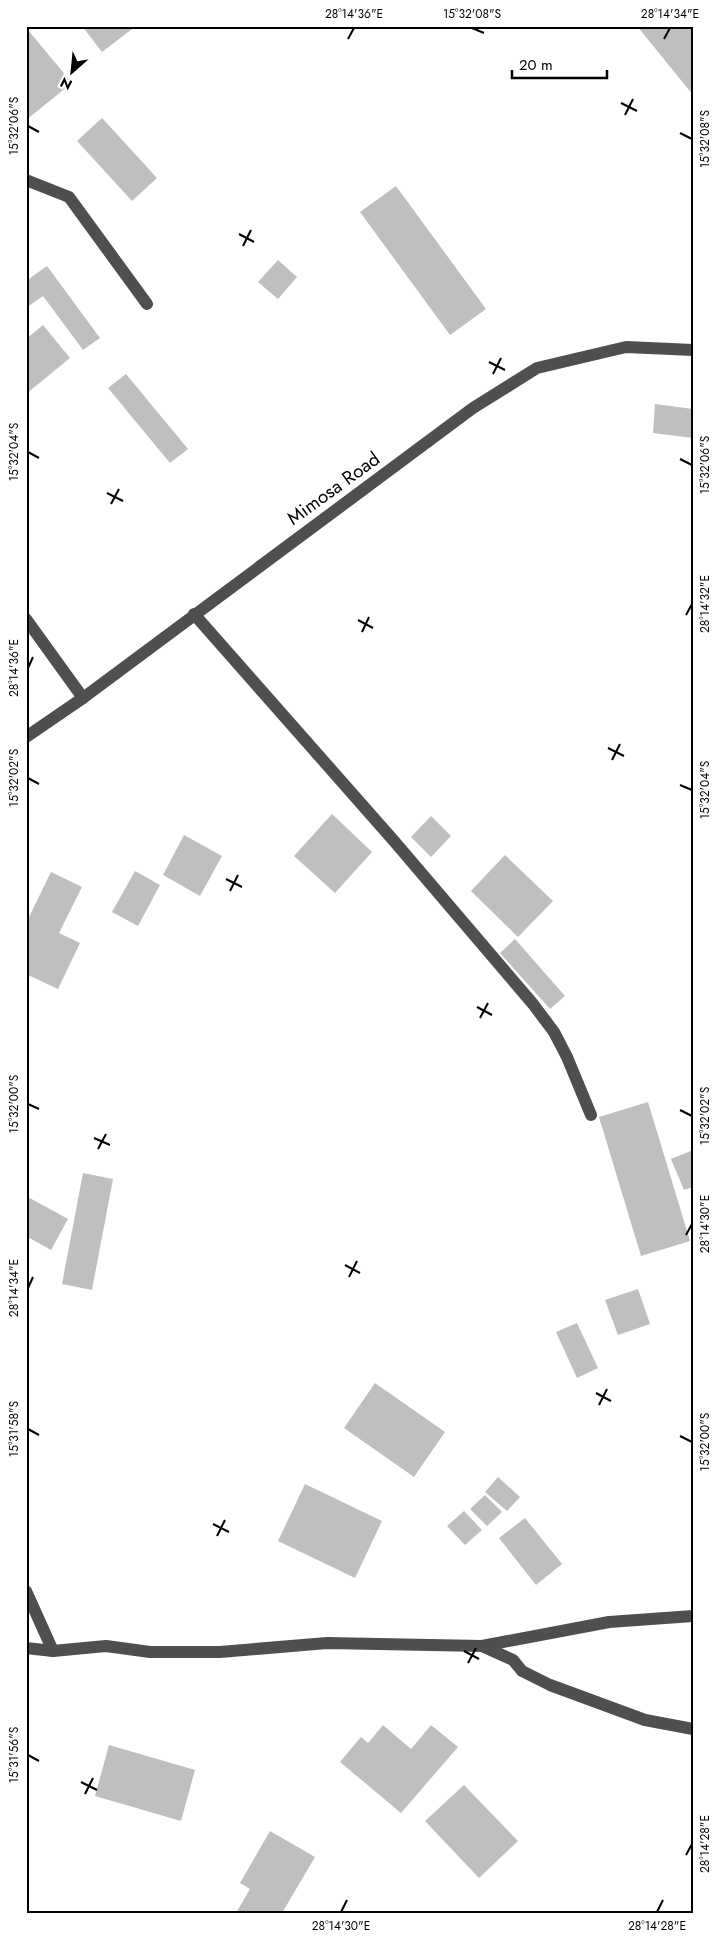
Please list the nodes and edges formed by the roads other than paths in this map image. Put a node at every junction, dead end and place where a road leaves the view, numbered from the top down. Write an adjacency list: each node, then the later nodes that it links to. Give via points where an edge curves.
1 (26, 180): 2 (street, via 69,197)
2 (147, 304)
3 (693, 350): 4 (street, Mimosa Road, via 626,347 537,368 474,408)
4 (194, 614): 6 (street, Mimosa Road); 8 (street, via 533,1004 554,1032 567,1057)
5 (26, 619): 6 (street)
6 (83, 698): 7 (street, Mimosa Road)
7 (26, 737)
8 (591, 1116)
9 (26, 1591): 13 (street)
10 (693, 1616): 11 (street, via 609,1622)
11 (482, 1646): 13 (street, via 327,1643 220,1652 150,1652 106,1646); 14 (street, via 513,1660 522,1671 550,1685 645,1720)
12 (26, 1648): 13 (street)
13 (53, 1651)
14 (693, 1729)

